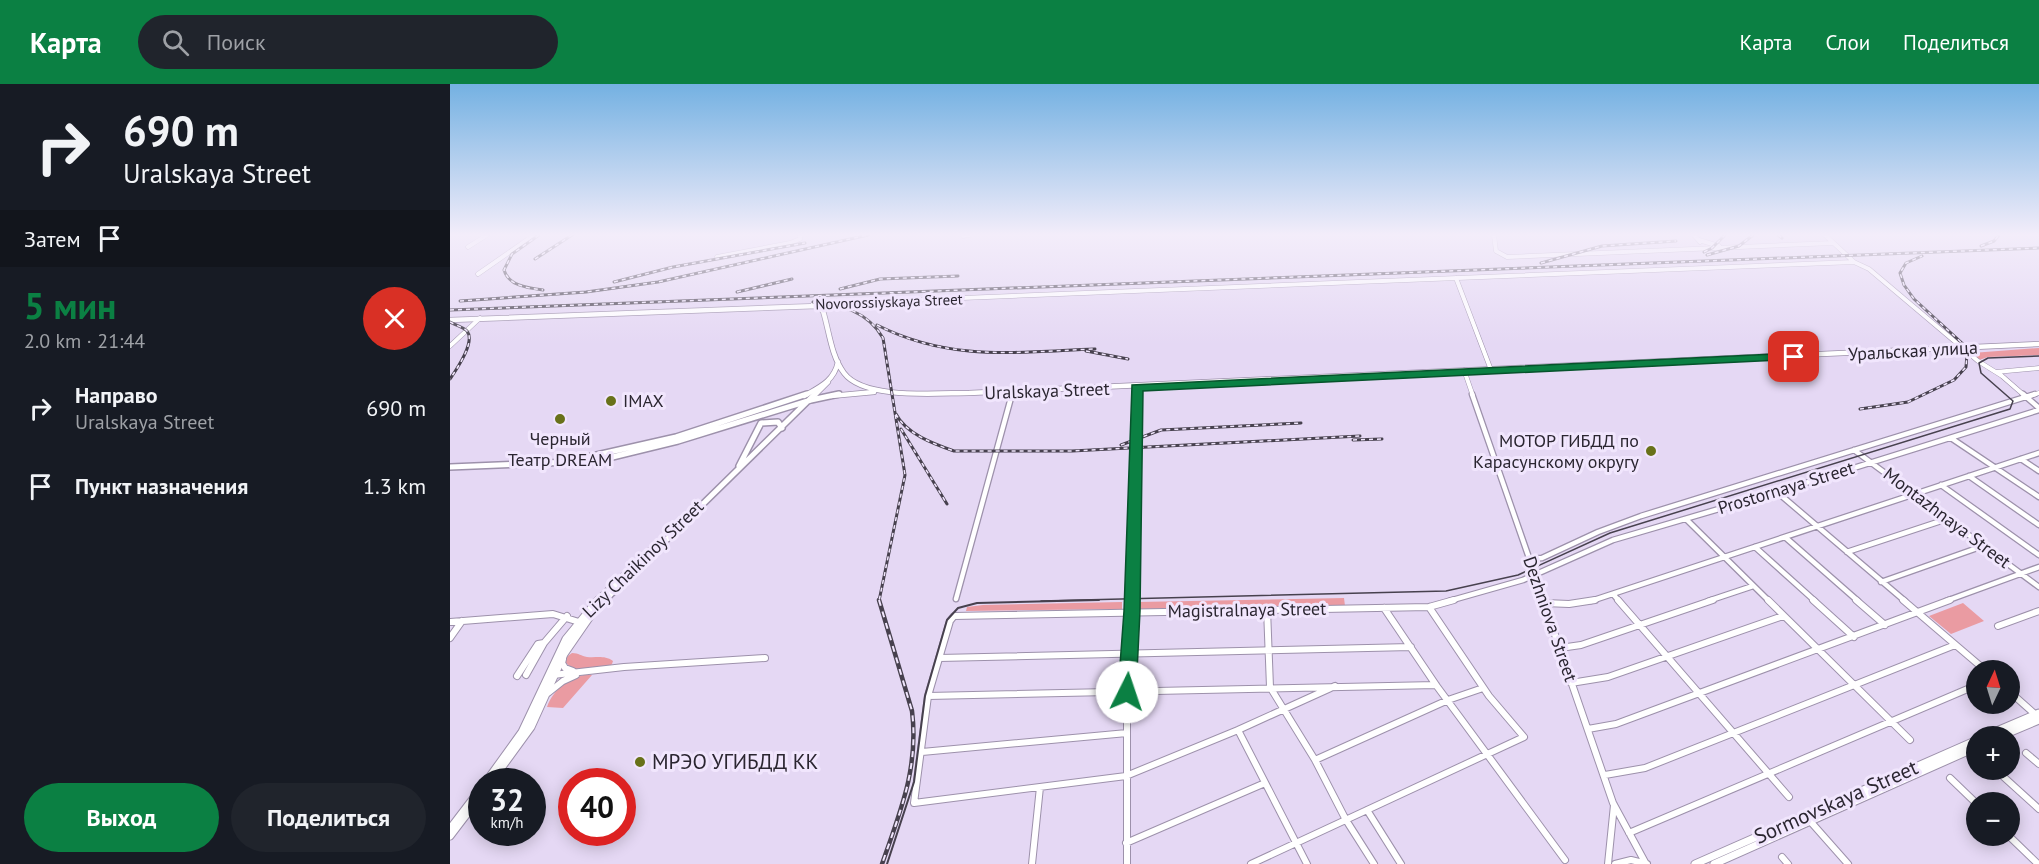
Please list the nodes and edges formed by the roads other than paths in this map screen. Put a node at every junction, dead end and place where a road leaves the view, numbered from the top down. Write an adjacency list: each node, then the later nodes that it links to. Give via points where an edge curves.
1 (482, 271): 4 (street)
2 (1620, 271): 5 (street, Novorossiyskaya Street)
3 (1872, 271): 13 (street)
4 (478, 274)
5 (1456, 278): 6 (street, Novorossiyskaya Street); 16 (street)
6 (849, 303): 7 (street, Novorossiyskaya Street); 8 (street, via 831,305)
7 (795, 306): 8 (main road, Novorossiyskaya Street, via 817,306); 9 (main road, Novorossiyskaya Street)
8 (823, 311): 14 (main road, Novorossiyskaya Street)
9 (480, 318): 10 (main road, Novorossiyskaya Street); 12 (street)
10 (450, 320)
11 (2039, 345): 13 (main road, Уральская улица)
12 (450, 346)
13 (1965, 349): 16 (main road, Uralskaya Street); 18 (street)
14 (839, 360): 19 (main road); 20 (main road, Novorossiyskaya Street, via 850,380)
15 (2039, 368): 18 (street)
16 (1491, 370): 17 (main road, Uralskaya Street)
17 (1464, 371): 21 (main road, Uralskaya Street); 62 (street, Dezhniova Street)
18 (1996, 372): 27 (street)
19 (828, 382): 28 (main road); 33 (main road, via 800,398)
20 (859, 386): 22 (main road); 25 (main road)
21 (1137, 387): 24 (main road, Uralskaya Street); 75 (street)
22 (856, 392): 23 (main road); 28 (main road)
23 (890, 392): 25 (main road)
24 (1012, 392): 25 (main road, Uralskaya Street); 70 (street)
25 (929, 393)
26 (2039, 393): 27 (street, Prostornaya Street)
27 (2029, 397): 29 (street); 36 (street, Prostornaya Street)
28 (811, 400): 30 (main road); 32 (main road)
29 (2039, 409): 35 (street, Prostornaya Street)
30 (754, 417): 31 (main road, via 761,419); 34 (main road)
31 (761, 423): 32 (main road, via 778,422); 44 (main road)
32 (782, 428): 44 (main road)
33 (697, 431): 34 (main road); 38 (main road)
34 (712, 431): 39 (main road)
35 (1951, 438): 41 (street, Prostornaya Street); 45 (street)
36 (1854, 450): 41 (street, Montazhnaya Street); 62 (street, Prostornaya Street, via 1641,516 1542,558)
37 (2039, 453): 40 (street)
38 (606, 454): 39 (main road); 42 (main road)
39 (619, 457): 42 (main road)
40 (2021, 459): 45 (street); 46 (street)
41 (1871, 462): 49 (street, Prostornaya Street); 50 (street, Montazhnaya Street)
42 (554, 463): 43 (main road)
43 (450, 467)
44 (740, 467): 82 (main road, Lizy Chaikinoy Street, via 597,600); 95 (main road, Lizy Chaikinoy Street, via 603,601)
45 (1995, 467): 47 (street); 51 (street)
46 (2039, 471)
47 (1969, 476): 48 (street); 54 (street)
48 (1941, 485): 50 (street); 60 (street)
49 (1777, 492): 52 (street, Prostornaya Street); 55 (street)
50 (1914, 494): 53 (street, Montazhnaya Street); 55 (street)
51 (2039, 497)
52 (1686, 519): 61 (street); 64 (street, Prostornaya Street, via 1613,540)
53 (1947, 519): 57 (street, Montazhnaya Street); 59 (street)
54 (2039, 525)
55 (1816, 526): 56 (street); 59 (street)
56 (1785, 537): 58 (street); 84 (street)
57 (1983, 546): 65 (street, Montazhnaya Street); 66 (street)
58 (1755, 547): 61 (street); 86 (street)
59 (1846, 552): 66 (street)
60 (2039, 555)
61 (1723, 557): 67 (street); 69 (street)
62 (1529, 559): 64 (street, Dezhniova Street)
63 (2039, 567): 65 (street)
64 (1535, 574): 71 (street, Dezhniova Street); 72 (street, Magistralnaya Street)
65 (2021, 574): 68 (street, Montazhnaya Street); 77 (street)
66 (1881, 582): 77 (street)
67 (1753, 586): 79 (street); 83 (street)
68 (2039, 587)
69 (1613, 594): 71 (street, via 1579,604); 83 (street)
70 (956, 598)
71 (1545, 603): 91 (street, Dezhniova Street)
72 (1429, 607): 73 (street, Magistralnaya Street); 109 (street)
73 (1384, 608): 74 (street, Magistralnaya Street); 90 (street)
74 (1267, 609): 75 (street, Magistralnaya Street); 92 (street)
75 (1132, 611): 94 (street); 97 (street, Magistralnaya Street, via 954,616)
76 (2039, 611): 85 (street)
77 (1918, 613): 84 (street); 89 (street)
78 (567, 616): 80 (street); 82 (street); 88 (street)
79 (1784, 616): 93 (street); 98 (street)
80 (462, 621): 81 (street); 87 (street)
81 (450, 622)
82 (579, 622): 102 (main road, Lizy Chaikinoy Street, via 566,639)
83 (1640, 625): 91 (street); 98 (street)
84 (1885, 625): 86 (street)
85 (1998, 626)
86 (1854, 637): 93 (street)
87 (450, 638)
88 (544, 643): 101 (street); 103 (street, via 538,644)
89 (1955, 645): 99 (street); 105 (street)
90 (1411, 647): 92 (street); 106 (street)
91 (1560, 648): 104 (street, Dezhniova Street)
92 (1270, 649): 94 (street); 108 (street)
93 (1819, 650): 105 (street); 112 (street)
94 (1130, 653): 97 (street); 111 (street)
95 (564, 654): 100 (street, via 565,668); 102 (main road, Lizy Chaikinoy Street)
96 (765, 658): 100 (street)
97 (939, 658): 114 (street)
98 (1667, 659): 104 (street, via 1608,677); 112 (street)
99 (1973, 660)
100 (585, 671): 102 (street); 113 (street, via 563,681)
101 (526, 675)
102 (552, 675): 113 (main road, Lizy Chaikinoy Street); 134 (main road, Lizy Chaikinoy Street, via 522,732)
103 (517, 676)
104 (1571, 683): 122 (street, Dezhniova Street)
105 (1855, 684): 119 (street); 125 (street)
106 (1436, 685): 107 (street); 115 (street)
107 (1335, 686): 108 (street); 117 (street)
108 (1270, 687): 111 (street); 117 (street)
109 (1483, 688): 115 (street); 131 (street, via 1524,737)
110 (1966, 690): 119 (street)
111 (1127, 692): 114 (street); 124 (street)
112 (1698, 694): 122 (street, via 1616,724); 125 (street)
113 (546, 695): 135 (main road, Lizy Chaikinoy Street, via 528,732)
114 (928, 696): 128 (street)
115 (1448, 700): 131 (street); 132 (street)
116 (2020, 701): 118 (street)
117 (1283, 710): 123 (street); 132 (street)
118 (2038, 716): 120 (main road); 121 (main road)
119 (1891, 721): 126 (street); 136 (street)
120 (2012, 726)
121 (2020, 726)
122 (1588, 729): 137 (street, Dezhniova Street)
123 (1238, 730): 138 (street); 141 (street)
124 (1127, 733): 128 (street); 138 (street)
125 (1733, 734): 136 (street); 137 (street, via 1645,768)
126 (1910, 740)
127 (1966, 745): 150 (main road, Sormovskaya Street)
128 (922, 752): 142 (street, via 914,803)
129 (1966, 752): 150 (main road, Sormovskaya Street)
130 (2026, 753): 133 (street)
131 (1488, 754): 148 (street); 159 (street)
132 (1315, 760): 151 (street)
133 (2039, 764)
134 (496, 768)
135 (501, 768)
136 (1768, 773): 144 (street); 153 (street)
137 (1605, 775): 145 (street, Dezhniova Street)
138 (1126, 776): 142 (street); 155 (street)
139 (1950, 778): 143 (street)
140 (2007, 780): 147 (street)
141 (1265, 783): 155 (street); 156 (street)
142 (1040, 788): 160 (street)
143 (1966, 793)
144 (1788, 797)
145 (1613, 803): 153 (street, Dezhniova Street); 166 (street)
146 (468, 805): 152 (main road)
147 (2039, 809)
148 (1367, 810): 151 (street); 165 (street)
149 (468, 812): 154 (main road)
150 (1808, 818): 169 (main road, Sormovskaya Street); 170 (main road, Sormovskaya Street); 172 (street)
151 (1346, 820): 156 (street); 164 (street)
152 (450, 829)
153 (1629, 833): 168 (street, Dezhniova Street)
154 (450, 836)
155 (1126, 843): 161 (street)
156 (1295, 843): 162 (street); 163 (street)
157 (2019, 846): 173 (street)
158 (1782, 857): 171 (street)
159 (1564, 860)
160 (1032, 864)
161 (1127, 864)
162 (1251, 864)
163 (1307, 864)
164 (1374, 864)
165 (1401, 864)
166 (1608, 864)
167 (1615, 864): 168 (street, via 1631,860)
168 (1646, 864)
169 (1695, 864)
170 (1714, 864)
171 (1788, 864)
172 (1848, 864)
173 (2038, 864)

